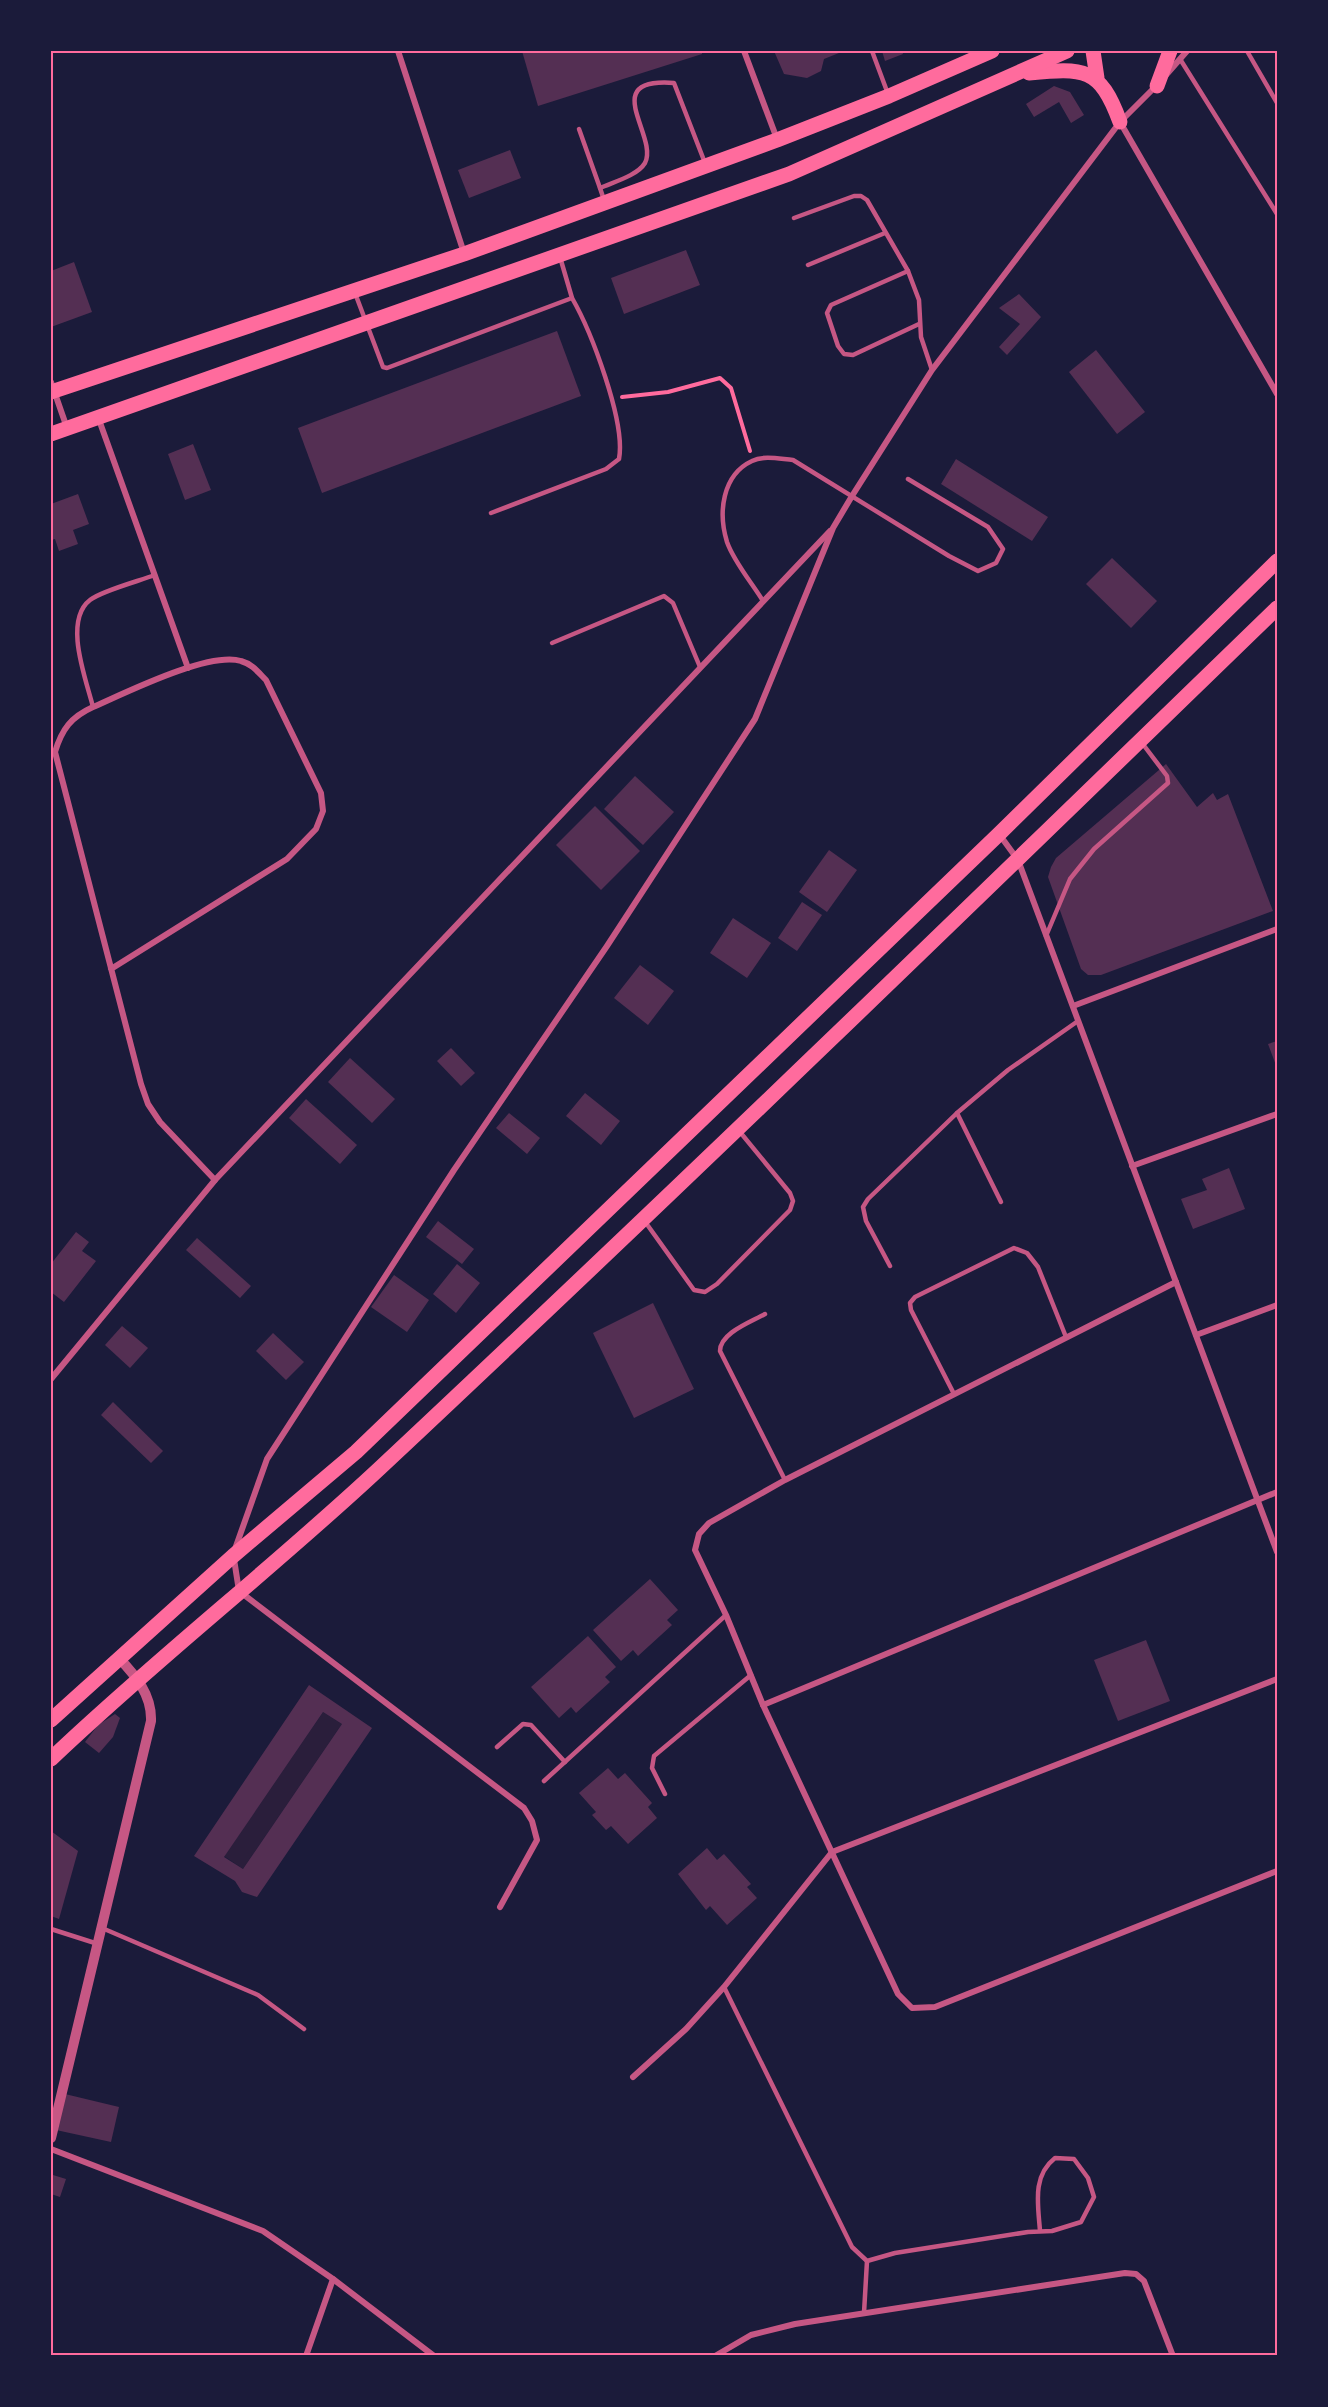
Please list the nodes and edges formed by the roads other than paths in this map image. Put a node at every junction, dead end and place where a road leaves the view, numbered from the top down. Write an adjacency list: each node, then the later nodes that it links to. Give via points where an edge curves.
1 (398, 51): 24 (street)
2 (744, 51): 17 (street)
3 (872, 51): 13 (lane)
4 (992, 51): 13 (main road)
5 (1067, 51): 10 (main road)
6 (1094, 51): 11 (main road)
7 (1187, 51): 9 (street)
8 (1247, 51): 14 (lane)
9 (1175, 55): 12 (main road); 21 (lane)
10 (1020, 74): 11 (main road, via 1062,70); 25 (main road, via 789,174)
11 (1097, 78): 15 (main road, via 1110,95)
12 (1157, 86): 15 (street)
13 (889, 96): 17 (main road)
14 (1277, 103)
15 (1120, 122): 32 (street); 34 (street)
16 (579, 129): 19 (lane)
17 (777, 140): 18 (main road)
18 (706, 165): 19 (lane, via 674,83 656,83 640,91 633,107 645,138 645,162 640,169); 20 (main road)
19 (600, 188): 20 (lane)
20 (606, 202): 24 (main road)
21 (1277, 214)
22 (794, 218): 23 (lane, via 861,196)
23 (885, 233): 26 (lane); 27 (lane)
24 (464, 254): 28 (main road)
25 (560, 257): 29 (lane); 30 (main road)
26 (808, 265)
27 (908, 271): 31 (lane, via 922,312); 31 (lane, via 831,304 827,313 844,354 853,355)
28 (355, 293): 30 (lane); 33 (main road)
29 (572, 298): 30 (lane, via 387,368 383,367); 40 (lane, via 612,398 622,446 619,459 606,469)
30 (367, 323): 35 (main road)
31 (919, 324): 32 (lane)
32 (932, 370): 39 (street)
33 (52, 388): 36 (street)
34 (1277, 394)
35 (98, 417): 36 (main road); 43 (street)
36 (67, 428): 37 (main road)
37 (51, 434)
38 (908, 479): 39 (lane, via 988,527 1003,549 996,563 978,571)
39 (852, 496): 41 (street); 44 (lane, via 793,460 753,460 736,472 725,492 722,510 728,542)
40 (491, 513)
41 (832, 528): 44 (street); 77 (street, via 755,719 267,1459)
42 (1277, 561): 51 (main road)
43 (155, 575): 48 (street); 49 (lane, via 90,600 80,613 76,633)
44 (763, 601): 47 (street)
45 (1277, 608): 50 (main road)
46 (552, 643): 47 (lane, via 664,596 673,603)
47 (700, 667): 62 (street)
48 (188, 668): 49 (street); 55 (street, via 224,659 254,666 266,680 321,793 323,811 316,829 287,859)
49 (93, 706): 55 (street, via 66,724 55,752)
50 (1140, 741): 52 (main road); 54 (lane, via 1167,776 1168,783 1094,849 1070,879)
51 (999, 834): 52 (street); 77 (main road, via 356,1452)
52 (1018, 860): 54 (street); 60 (main road)
53 (1277, 929): 56 (street)
54 (1046, 936): 56 (street)
55 (111, 969): 62 (street, via 148,1104)
56 (1073, 1006): 57 (street)
57 (1078, 1021): 58 (lane, via 1008,1070); 61 (street)
58 (957, 1113): 63 (lane); 65 (lane, via 863,1207 866,1221)
59 (1277, 1114): 61 (street)
60 (737, 1128): 64 (main road); 64 (lane, via 793,1201 790,1210 717,1284 705,1292 694,1290)
61 (1132, 1166): 66 (street)
62 (215, 1180): 71 (street)
63 (1001, 1202)
64 (642, 1218): 78 (main road, via 376,1472)
65 (890, 1266)
66 (1176, 1282): 69 (street); 70 (street)
67 (1277, 1305): 69 (street)
68 (765, 1314): 73 (lane, via 730,1335 720,1351)
69 (1196, 1335): 75 (street)
70 (1066, 1337): 72 (street); 72 (lane, via 1038,1267 1026,1253 1014,1248 915,1297 910,1303 911,1310)
71 (51, 1379)
72 (954, 1394): 73 (street)
73 (785, 1480): 79 (street, via 709,1523 699,1534 695,1550)
74 (1277, 1492): 75 (street)
75 (1257, 1500): 76 (street); 84 (street)
76 (1277, 1552)
77 (233, 1556): 78 (street); 80 (main road)
78 (239, 1591): 83 (main road); 93 (street, via 524,1808 537,1840)
79 (726, 1615): 81 (street); 88 (lane)
80 (118, 1657): 83 (street); 85 (main road)
81 (751, 1675): 84 (street); 90 (lane, via 654,1756 652,1768)
82 (1277, 1678): 91 (street)
83 (139, 1679): 87 (main road); 94 (street, via 151,1710 151,1721)
84 (763, 1705): 91 (street)
85 (51, 1720)
86 (497, 1747): 88 (lane, via 523,1724 531,1725)
87 (51, 1760)
88 (565, 1762): 89 (lane)
89 (544, 1781)
90 (665, 1794)
91 (832, 1852): 92 (street, via 898,1994 912,2008 935,2007); 97 (street)
92 (1277, 1871)
93 (500, 1907)
94 (102, 1928): 96 (street); 98 (lane, via 258,1995)
95 (51, 1929): 96 (lane)
96 (98, 1944): 100 (street)
97 (724, 1987): 99 (street); 103 (lane, via 852,2247)
98 (304, 2029)
99 (633, 2078)
100 (51, 2138)
101 (51, 2149): 104 (street, via 263,2231)
102 (1040, 2231): 102 (lane, via 1038,2182 1045,2166 1055,2158 1074,2159 1088,2178 1094,2197 1081,2222); 103 (lane, via 894,2253)
103 (867, 2261): 105 (lane)
104 (333, 2278): 106 (street); 107 (street)
105 (864, 2313): 108 (street, via 751,2335); 109 (street, via 1136,2274 1144,2281)
106 (306, 2356)
107 (434, 2356)
108 (715, 2356)
109 (1173, 2356)

